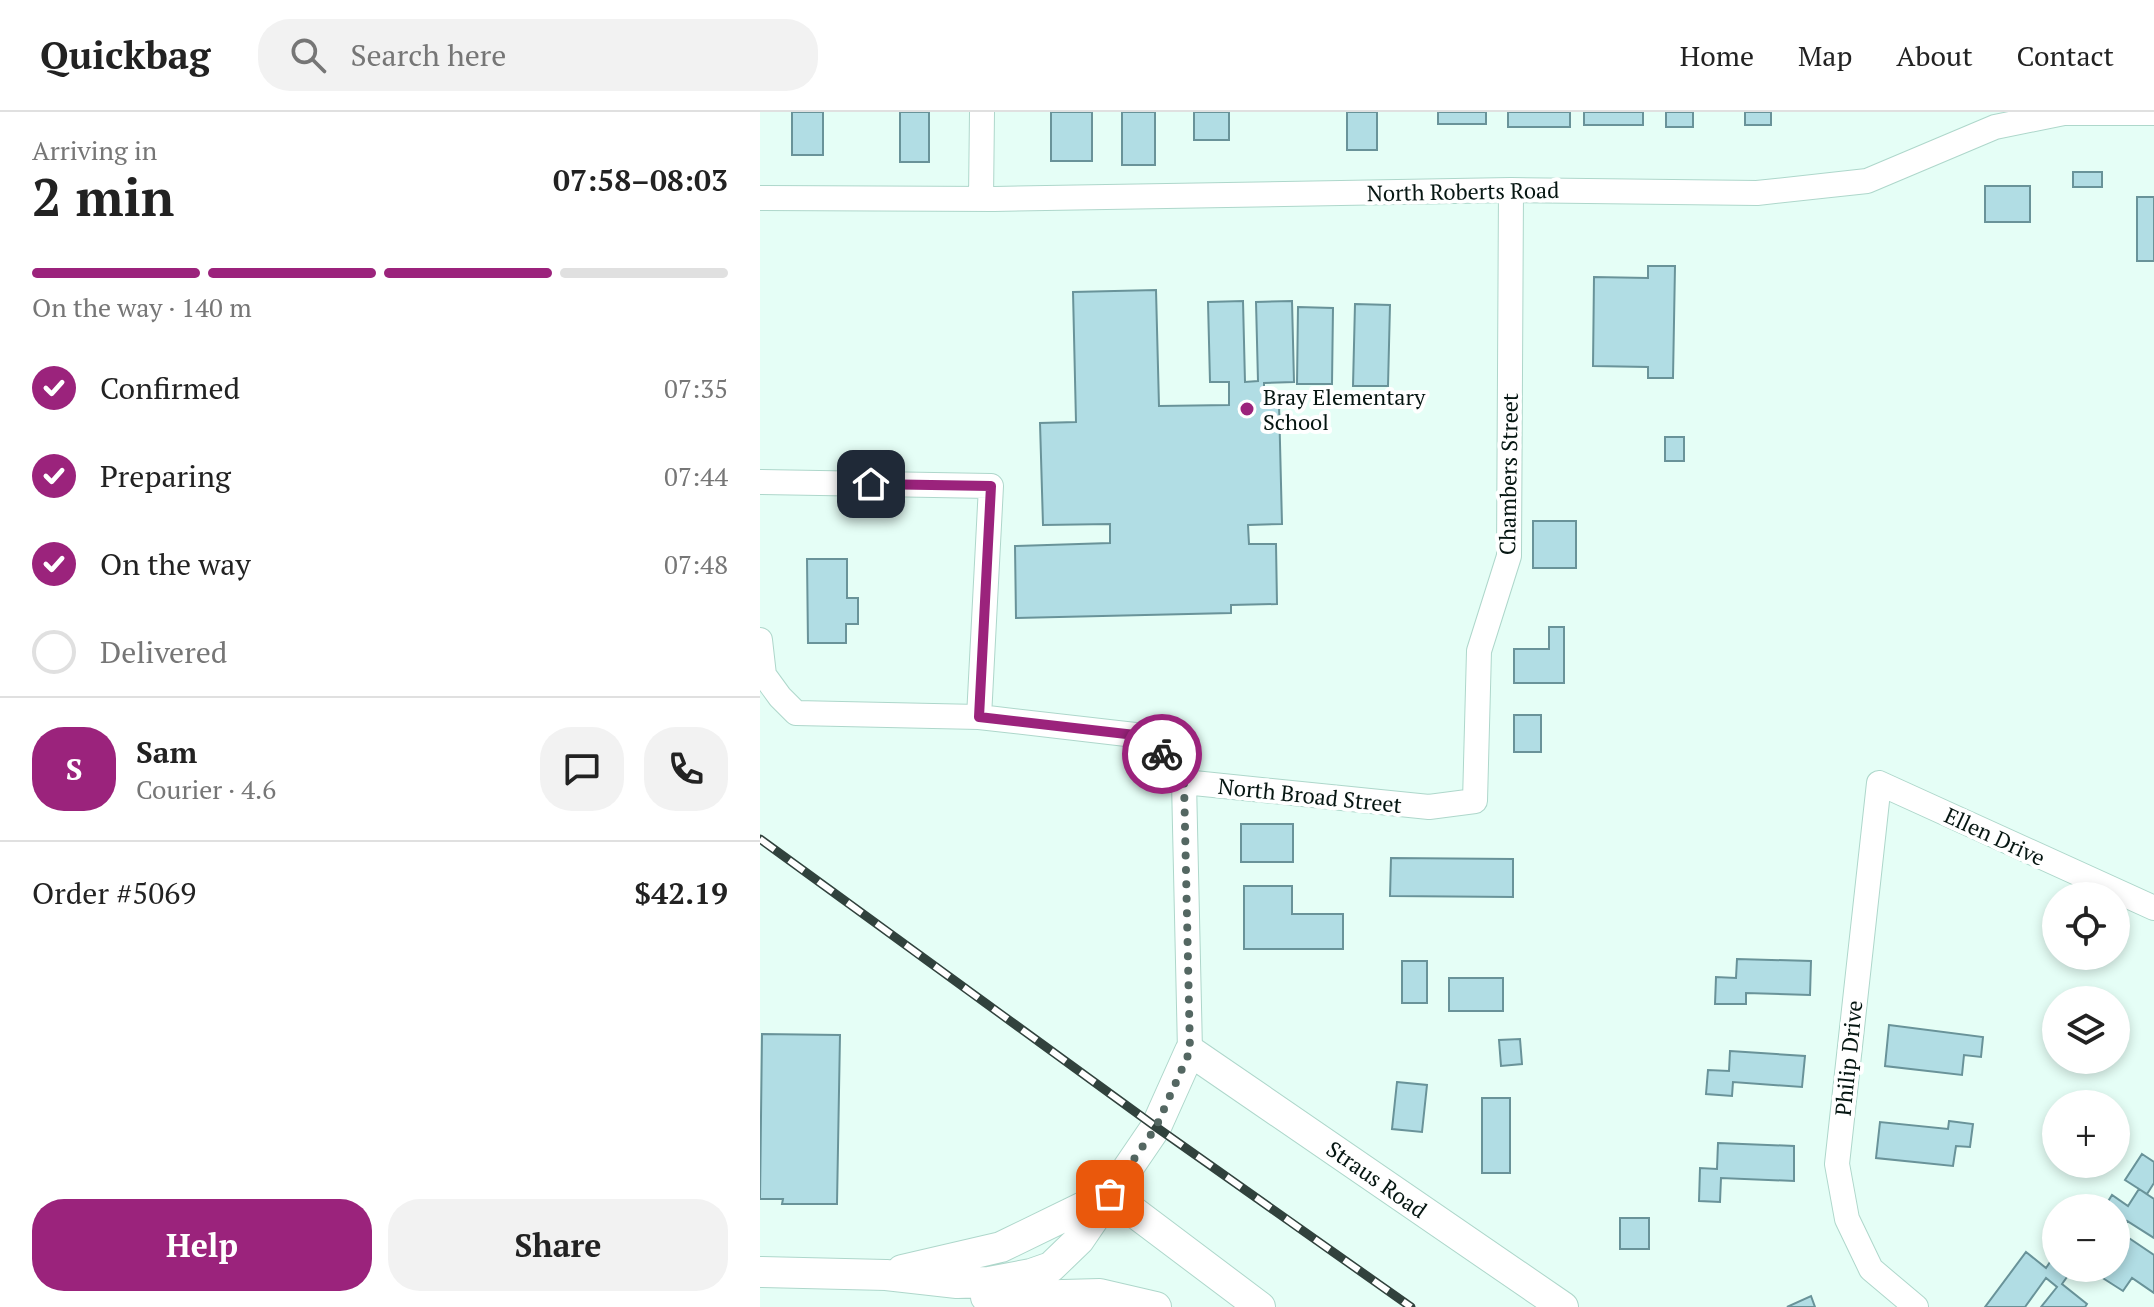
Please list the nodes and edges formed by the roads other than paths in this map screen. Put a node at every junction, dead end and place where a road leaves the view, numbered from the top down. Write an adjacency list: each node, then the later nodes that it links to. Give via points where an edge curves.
1 (982, 112): 5 (street)
2 (2154, 113): 3 (street, North Roberts Road, via 2064,113 1995,127 1867,181 1757,193)
3 (1511, 190): 5 (street, North Roberts Road); 11 (street, Chambers Street, via 1509,556 1479,651)
4 (760, 198): 5 (street, North Roberts Road)
5 (981, 199)
6 (760, 482): 8 (street, via 991,486)
7 (760, 640): 8 (street, via 764,675 796,713)
8 (979, 717): 9 (street, via 1135,735 1158,749)
9 (1184, 782): 11 (street, North Broad Street, via 1429,807); 13 (street)
10 (1879, 783): 12 (street, Ellen Drive); 20 (street, Philip Drive, via 1837,1164 1847,1219 1871,1269)
11 (1475, 801)
12 (2154, 908)
13 (1190, 1051): 14 (street, via 1156,1127); 19 (street, Straus Road)
14 (1110, 1194): 16 (street, via 1001,1247); 16 (street, via 1079,1240 1051,1267 989,1282); 18 (street)
15 (760, 1272): 16 (street)
16 (886, 1275): 17 (street, via 935,1299 1100,1294)
17 (1156, 1307)
18 (1260, 1307)
19 (1563, 1307)
20 (1916, 1307)

